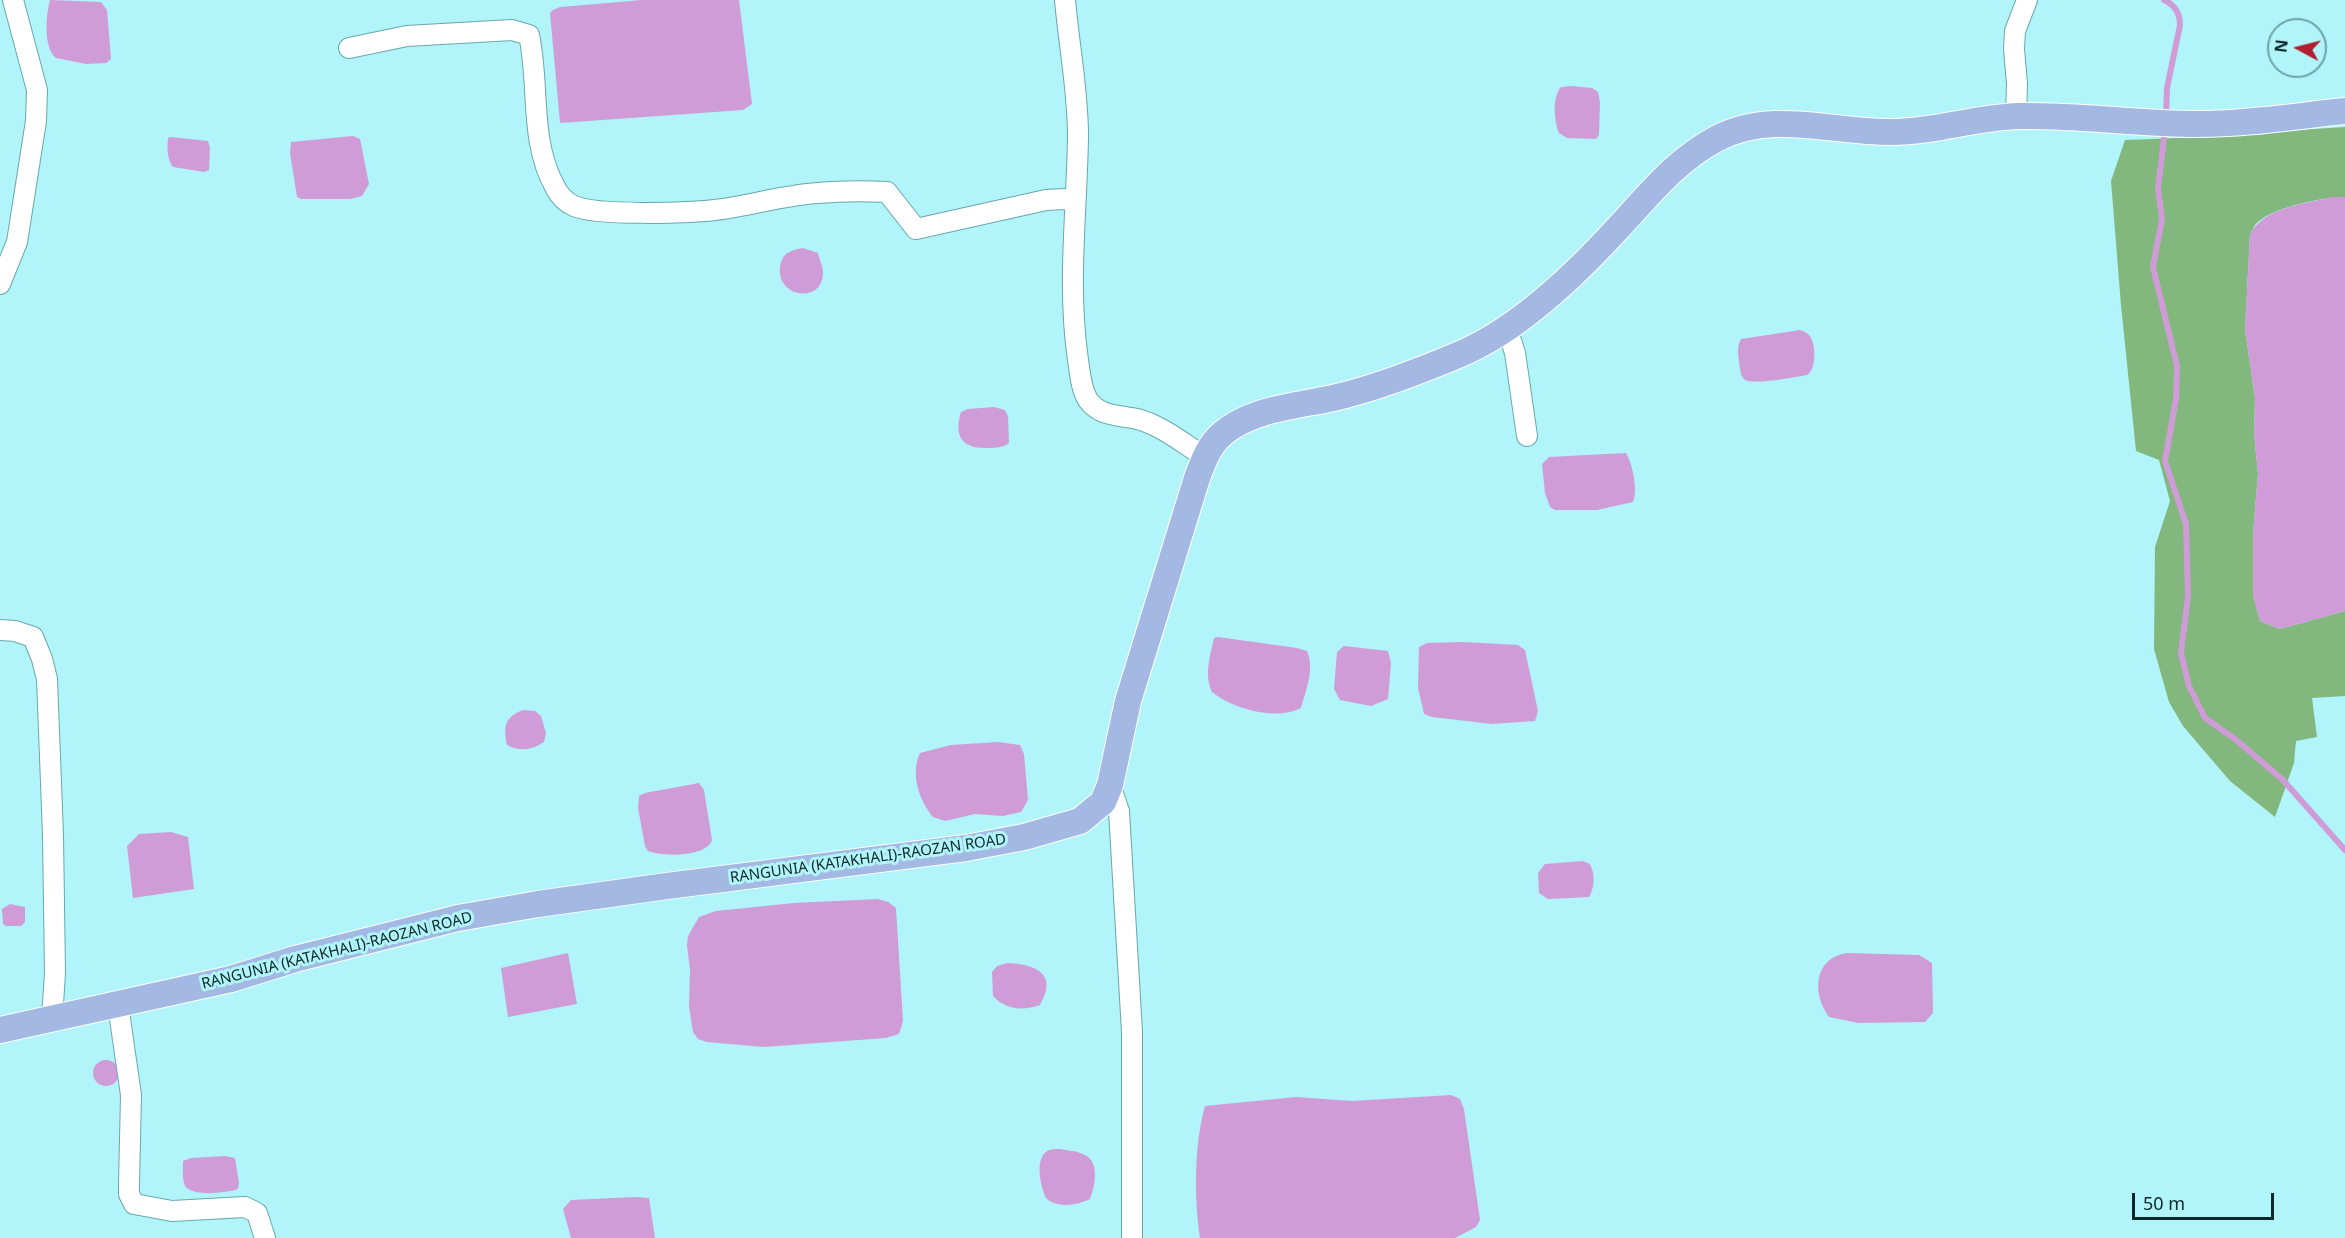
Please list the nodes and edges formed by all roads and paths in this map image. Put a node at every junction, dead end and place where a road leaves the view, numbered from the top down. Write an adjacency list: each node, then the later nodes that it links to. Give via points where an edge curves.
1 (13, 0): 8 (street, via 37,100 16,242)
2 (1065, 0): 7 (street, via 1078,137)
3 (2027, 0): 6 (street, via 2015,32)
4 (349, 48): 7 (street, via 407,36 512,30 528,35 542,157 556,189 576,207 687,212 818,193 887,192 916,229 1046,200)
5 (2345, 111): 6 (main road, RANGUNIA (KATAKHALI)-RAOZAN ROAD, via 2242,122 2179,123)
6 (2016, 116): 9 (main road, RANGUNIA (KATAKHALI)-RAOZAN ROAD, via 1893,132 1793,122 1740,129 1717,138 1668,173 1594,254)
7 (1074, 202): 11 (street, via 1073,313 1082,384 1088,399 1106,414 1141,420)
8 (0, 284)
9 (1507, 328): 10 (street, via 1515,353); 11 (main road, RANGUNIA (KATAKHALI)-RAOZAN ROAD, via 1484,345 1404,378 1238,423 1214,442)
10 (1527, 436)
11 (1205, 457): 13 (main road, RANGUNIA (KATAKHALI)-RAOZAN ROAD, via 1128,701)
12 (0, 630): 15 (street, via 33,637 47,679 53,835)
13 (1110, 785): 14 (main road, RANGUNIA (KATAKHALI)-RAOZAN ROAD, via 1103,802 1080,821 1024,837 458,918); 18 (street, via 1119,811 1131,999)
14 (118, 1005): 15 (main road, RANGUNIA (KATAKHALI)-RAOZAN ROAD); 17 (street, via 131,1095 129,1194 134,1204 172,1211 245,1207 257,1213)
15 (52, 1019): 16 (main road, RANGUNIA (KATAKHALI)-RAOZAN ROAD)
16 (0, 1030)
17 (266, 1238)
18 (1132, 1238)

